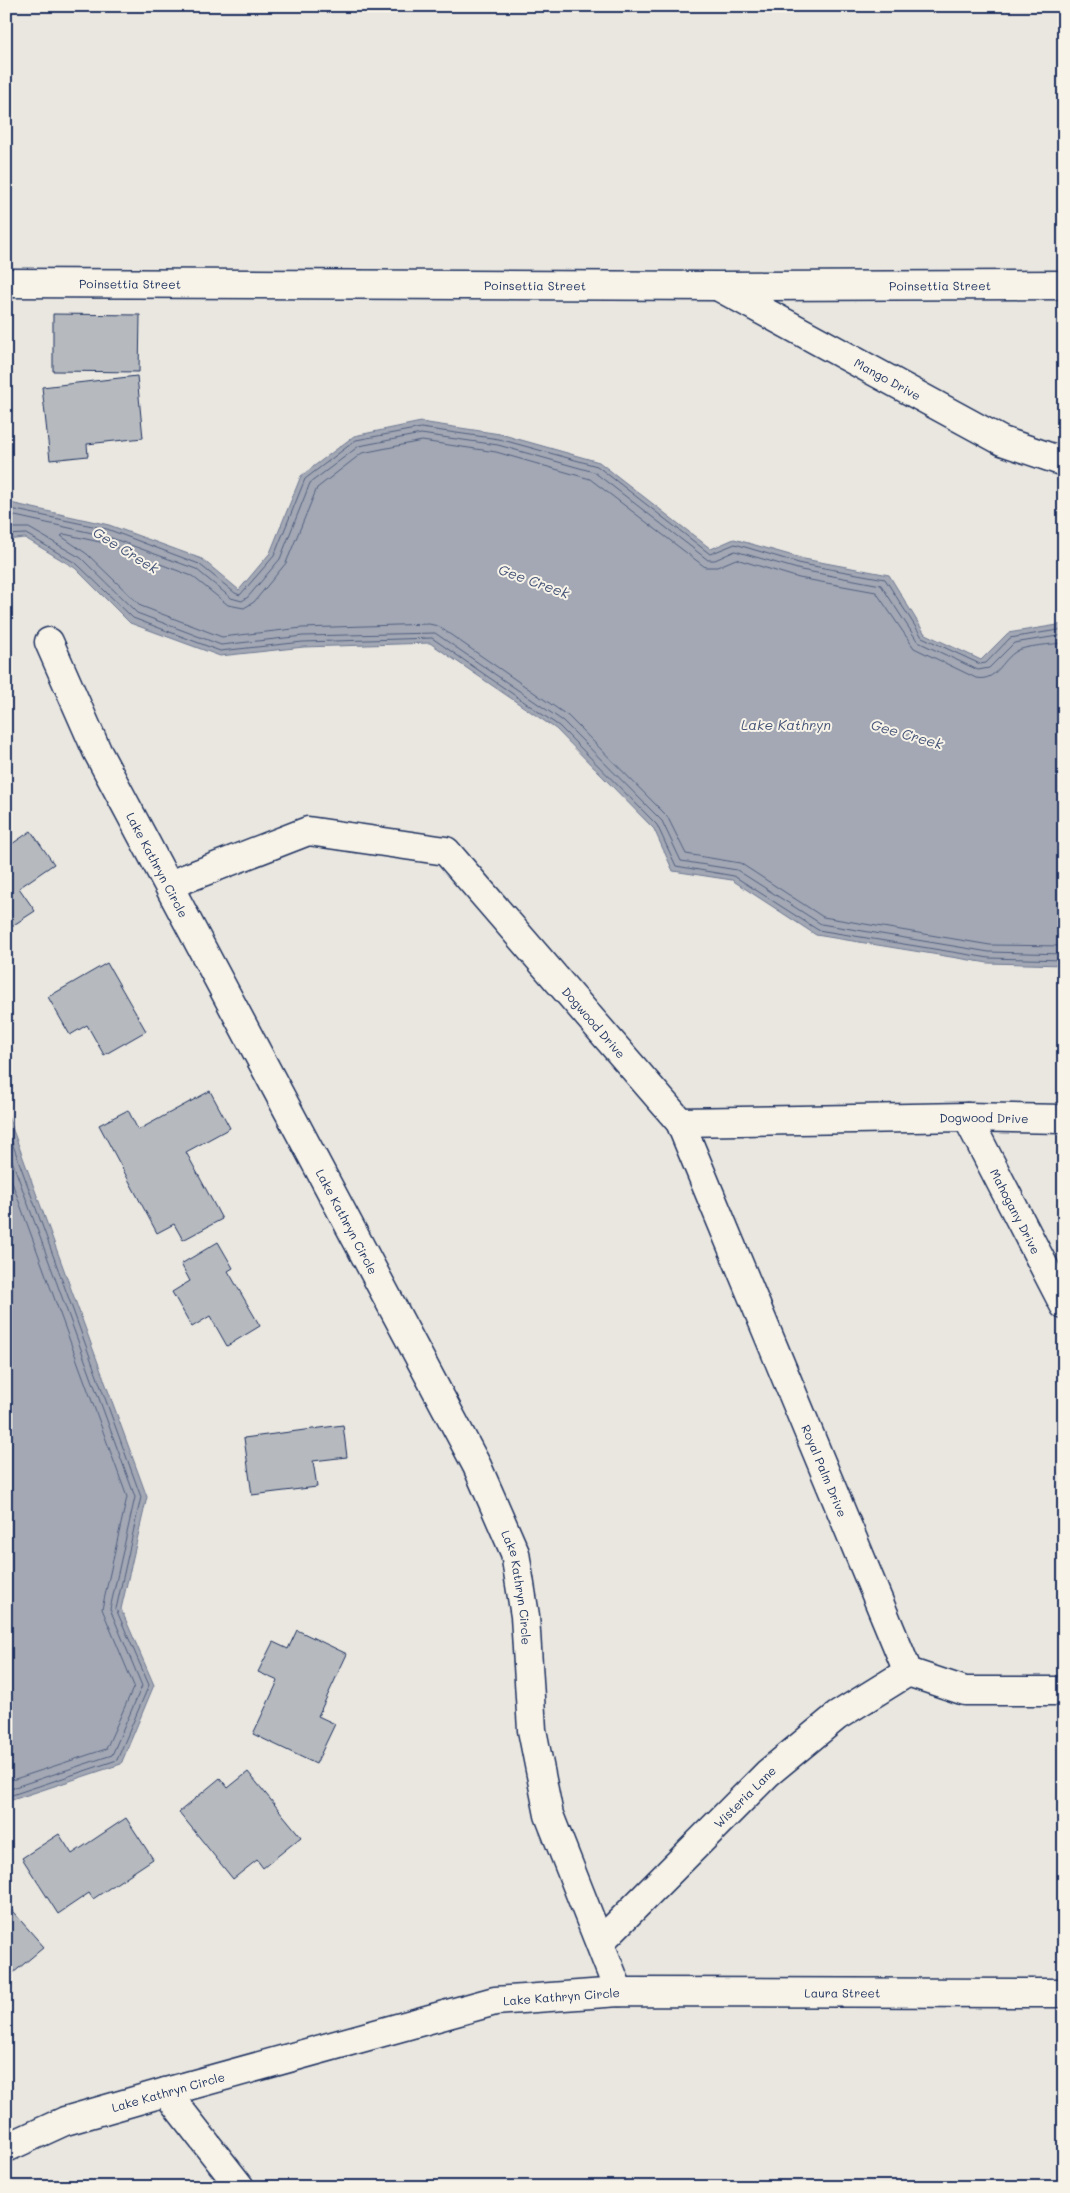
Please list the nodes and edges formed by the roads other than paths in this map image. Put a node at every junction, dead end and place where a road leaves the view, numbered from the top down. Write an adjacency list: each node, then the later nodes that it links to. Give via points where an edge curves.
1 (6, 282): 3 (street, Poinsettia Street)
2 (1064, 285): 3 (street, Poinsettia Street)
3 (718, 286): 4 (street, Mango Drive, via 1002,441)
4 (1064, 462)
5 (49, 642): 6 (street, Lake Kathryn Circle, via 97,751)
6 (168, 884): 9 (street, Dogwood Drive, via 308,831 446,851); 13 (street, Lake Kathryn Circle, via 477,1466 515,1553 525,1616 532,1730 550,1815)
7 (967, 1117): 8 (street, Dogwood Drive); 9 (street, Dogwood Drive); 10 (street, Mahogany Drive)
8 (1064, 1118)
9 (680, 1122): 11 (street, Royal Palm Drive)
10 (1064, 1305)
11 (908, 1672): 12 (street, via 965,1691); 13 (street, Wisteria Lane, via 837,1716 768,1773)
12 (1064, 1691)
13 (600, 1942): 14 (street, Lake Kathryn Circle)
14 (619, 1992): 15 (street, Laura Street); 16 (street, Lake Kathryn Circle, via 495,2001)
15 (1064, 1993)
16 (166, 2092): 17 (street, Lake Kathryn Circle, via 65,2121); 18 (street)
17 (6, 2148)
18 (240, 2187)

